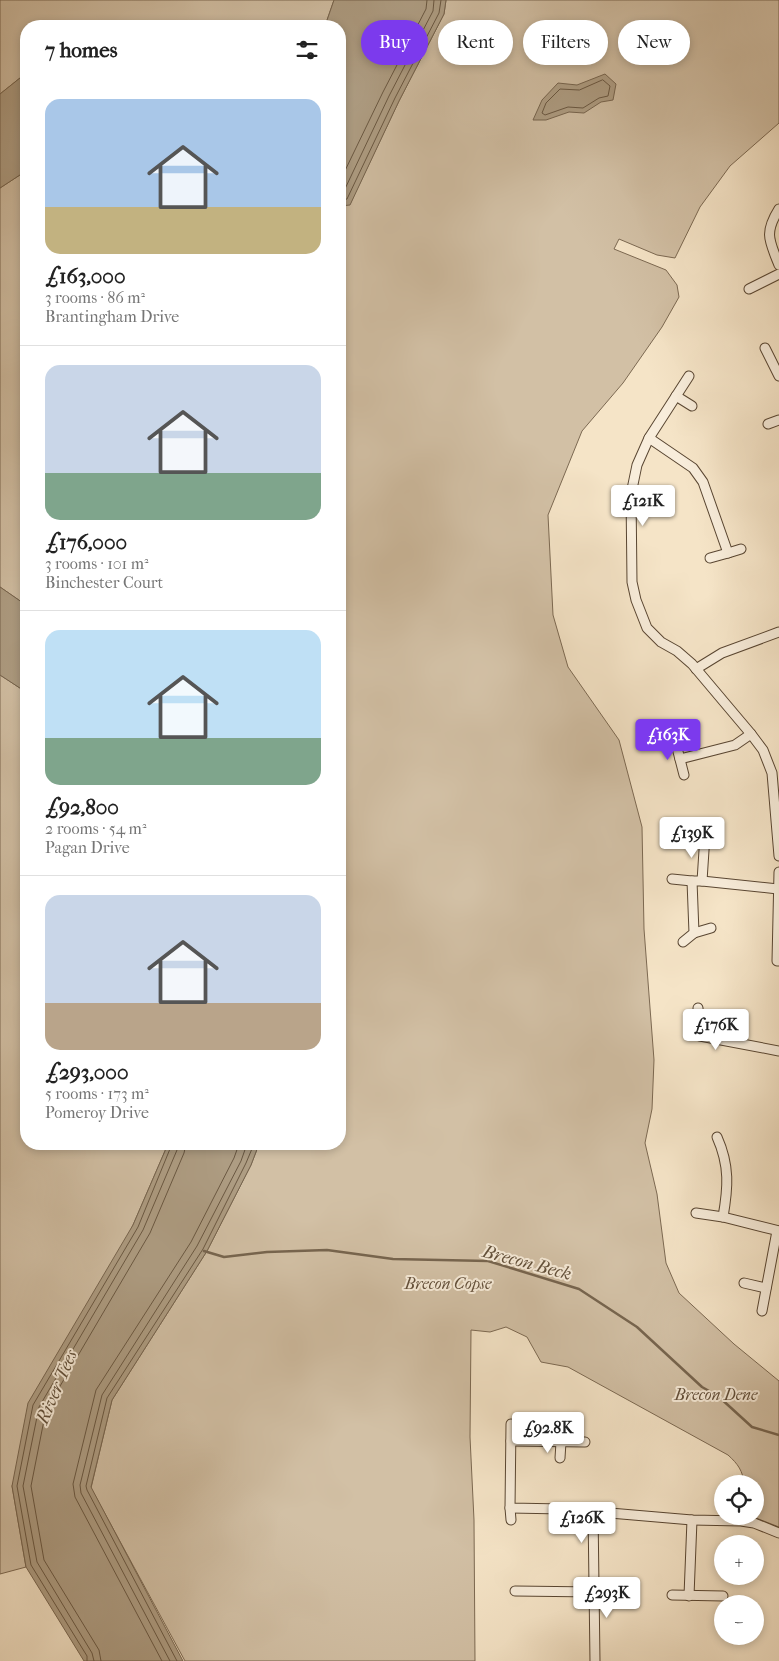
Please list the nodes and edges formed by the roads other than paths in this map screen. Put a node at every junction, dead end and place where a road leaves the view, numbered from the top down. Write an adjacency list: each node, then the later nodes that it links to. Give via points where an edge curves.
1 (779, 209): 2 (street, via 769,227 769,241)
2 (779, 265)
3 (779, 274): 4 (street)
4 (749, 289)
5 (766, 348): 7 (street)
6 (689, 376): 8 (street)
7 (779, 376)
8 (676, 396): 9 (street); 12 (street)
9 (692, 406)
10 (779, 420): 11 (street)
11 (768, 424)
12 (649, 438): 14 (street, via 693,468 703,482); 17 (street, via 637,465 631,494 632,582 647,628)
13 (741, 549): 14 (street)
14 (728, 553): 15 (street)
15 (710, 558)
16 (779, 632): 17 (street, via 722,654)
17 (696, 669): 18 (street)
18 (751, 734): 20 (street, via 735,744); 25 (street, via 763,750 772,773)
19 (675, 740): 20 (street)
20 (680, 759): 21 (street)
21 (684, 775)
22 (691, 830): 24 (street)
23 (718, 832): 24 (street)
24 (705, 835): 28 (street)
25 (779, 856)
26 (779, 872): 30 (street)
27 (672, 879): 29 (street)
28 (702, 880): 29 (street); 30 (street)
29 (692, 881): 32 (street)
30 (778, 889): 34 (street)
31 (711, 928): 32 (street)
32 (694, 934): 33 (street)
33 (683, 942)
34 (779, 961)
35 (698, 1008): 36 (street, via 700,1036)
36 (779, 1051)
37 (716, 1137): 39 (street, via 728,1179)
38 (696, 1213): 39 (street)
39 (723, 1217): 40 (street)
40 (778, 1231): 42 (street)
41 (744, 1283): 42 (street)
42 (766, 1288): 43 (street)
43 (762, 1311)
44 (511, 1424): 45 (street)
45 (511, 1441): 46 (street); 49 (street)
46 (561, 1442): 47 (street); 48 (street)
47 (585, 1442)
48 (560, 1458)
49 (510, 1508): 50 (street); 51 (street)
50 (593, 1510): 52 (street); 55 (street)
51 (511, 1520)
52 (692, 1520): 53 (street, via 741,1521); 57 (street)
53 (779, 1533)
54 (515, 1591): 55 (street)
55 (595, 1592): 59 (street)
56 (672, 1595): 57 (street)
57 (689, 1596): 58 (street)
58 (714, 1596)
59 (594, 1661)

